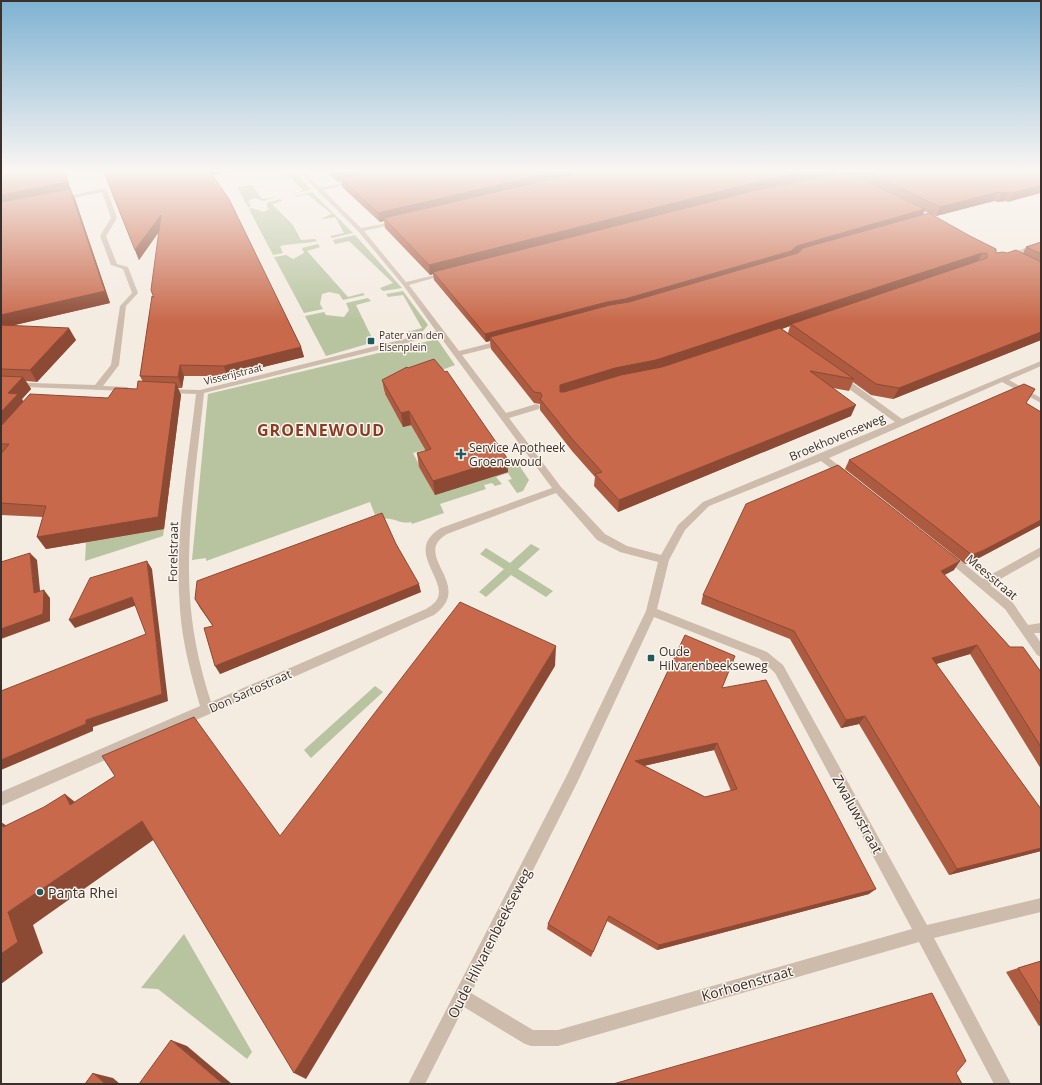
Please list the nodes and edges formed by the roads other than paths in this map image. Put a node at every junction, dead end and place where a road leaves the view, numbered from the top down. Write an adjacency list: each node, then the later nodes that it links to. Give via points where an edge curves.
1 (112, 221): 17 (street, via 103,236 114,265 126,268 135,294 123,306 115,365)
2 (350, 221): 4 (street)
3 (402, 221): 4 (street)
4 (360, 230): 8 (street)
5 (1041, 244): 6 (street, via 1002,256)
6 (1014, 259)
7 (450, 272): 8 (street)
8 (405, 284): 9 (street)
9 (442, 332): 11 (street); 20 (street, Visserijstraat)
10 (510, 340): 11 (street)
11 (458, 353): 24 (street)
12 (1041, 363): 14 (street, Broekhovenseweg)
13 (834, 374): 25 (street)
14 (1002, 379): 22 (street); 25 (street, Broekhovenseweg)
15 (1, 384): 16 (street)
16 (50, 386): 17 (street); 21 (street)
17 (97, 388): 18 (street)
18 (134, 389)
19 (156, 390): 20 (street, Visserijstraat)
20 (200, 392): 37 (street, Forelstraat, via 184,544 185,608 194,666)
21 (40, 397)
22 (1041, 401)
23 (536, 407): 24 (street)
24 (505, 416): 28 (street)
25 (902, 423): 26 (street, Broekhovenseweg)
26 (822, 457): 27 (street); 31 (street, Broekhovenseweg, via 706,504 681,528)
27 (850, 480)
28 (558, 489): 31 (street, via 601,537 624,549); 37 (street, Don Sartostraat, via 444,531 435,538 431,546 433,562 444,589 442,602 430,612)
29 (938, 549): 32 (street, Meesstraat)
30 (1041, 551): 32 (street)
31 (664, 560): 33 (street, Oude Hilvarenbeekseweg)
32 (982, 584): 35 (street, Meesstraat, via 1009,606)
33 (651, 611): 40 (street, Zwaluwstraat, via 763,655 779,669); 41 (street, Oude Hilvarenbeekseweg, via 573,777)
34 (1041, 628): 35 (street)
35 (1026, 630): 36 (street, Meesstraat)
36 (1041, 652)
37 (207, 710): 38 (street, Don Sartostraat)
38 (1, 799)
39 (1041, 906): 40 (street, Korhoenstraat)
40 (923, 933): 41 (street, Korhoenstraat, via 558,1038 531,1038); 43 (street, Zwaluwstraat)
41 (462, 997): 42 (street, Oude Hilvarenbeekseweg)
42 (416, 1084)
43 (1003, 1084)

